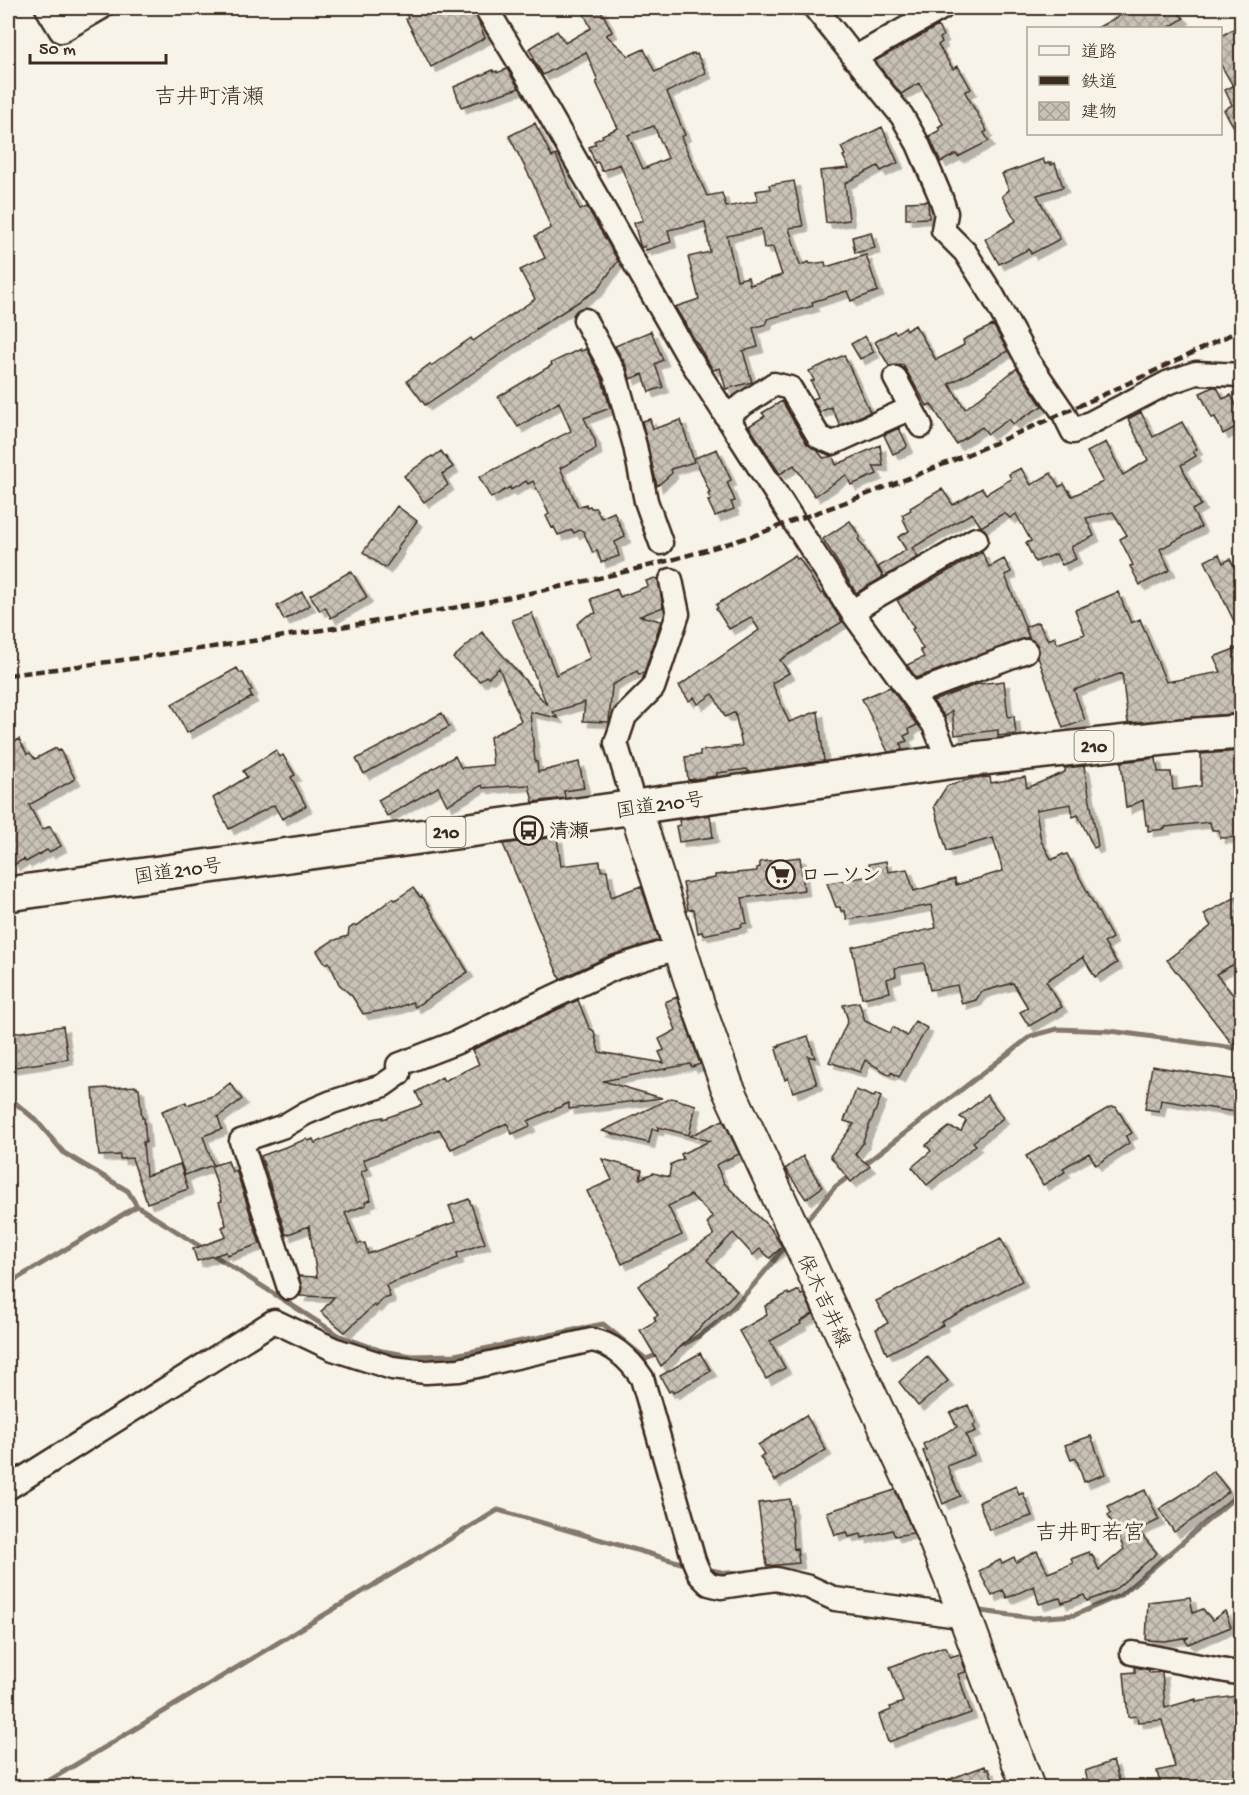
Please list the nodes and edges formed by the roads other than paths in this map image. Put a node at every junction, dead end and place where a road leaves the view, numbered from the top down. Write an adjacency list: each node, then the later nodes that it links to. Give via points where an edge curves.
1 (48, 8): 2 (street, via 62,31)
2 (101, 8)
3 (486, 8): 10 (street)
4 (815, 8): 6 (street)
5 (942, 8): 6 (street)
6 (854, 58): 8 (street, via 913,135 942,198 946,213 943,230 965,252 1073,432 1167,383 1196,373)
7 (585, 320): 12 (street, via 615,374 646,501)
8 (1242, 375)
9 (895, 378): 10 (street, via 916,417 833,443 819,437 790,388 774,384)
10 (726, 416): 14 (street)
11 (976, 539): 14 (street)
12 (661, 543)
13 (671, 580): 19 (street, via 678,614 671,635 653,688 625,716 616,743)
14 (852, 612): 16 (street)
15 (1026, 651): 16 (street)
16 (912, 694): 18 (street, via 934,725)
17 (1242, 732): 18 (highway, 国道210号 / 210)
18 (946, 762): 19 (highway, 国道210号 / 210)
19 (635, 807): 20 (highway, 国道210号 / 210); 21 (main road, 保木吉井線)
20 (8, 894)
21 (680, 947): 22 (street, via 615,968 455,1043 398,1065 399,1074 382,1086 332,1102 284,1126 241,1141); 24 (main road, 保木吉井線, via 727,1086 914,1489)
22 (289, 1288)
23 (8, 1488): 24 (street, via 274,1321 333,1349 392,1368 426,1372 459,1370 592,1340 605,1342 632,1364 642,1378 697,1568 709,1584 721,1587 776,1580 809,1587 835,1599)
24 (961, 1605): 27 (main road, 保木吉井線)
25 (1132, 1653): 26 (street)
26 (1242, 1674)
27 (1028, 1788)

